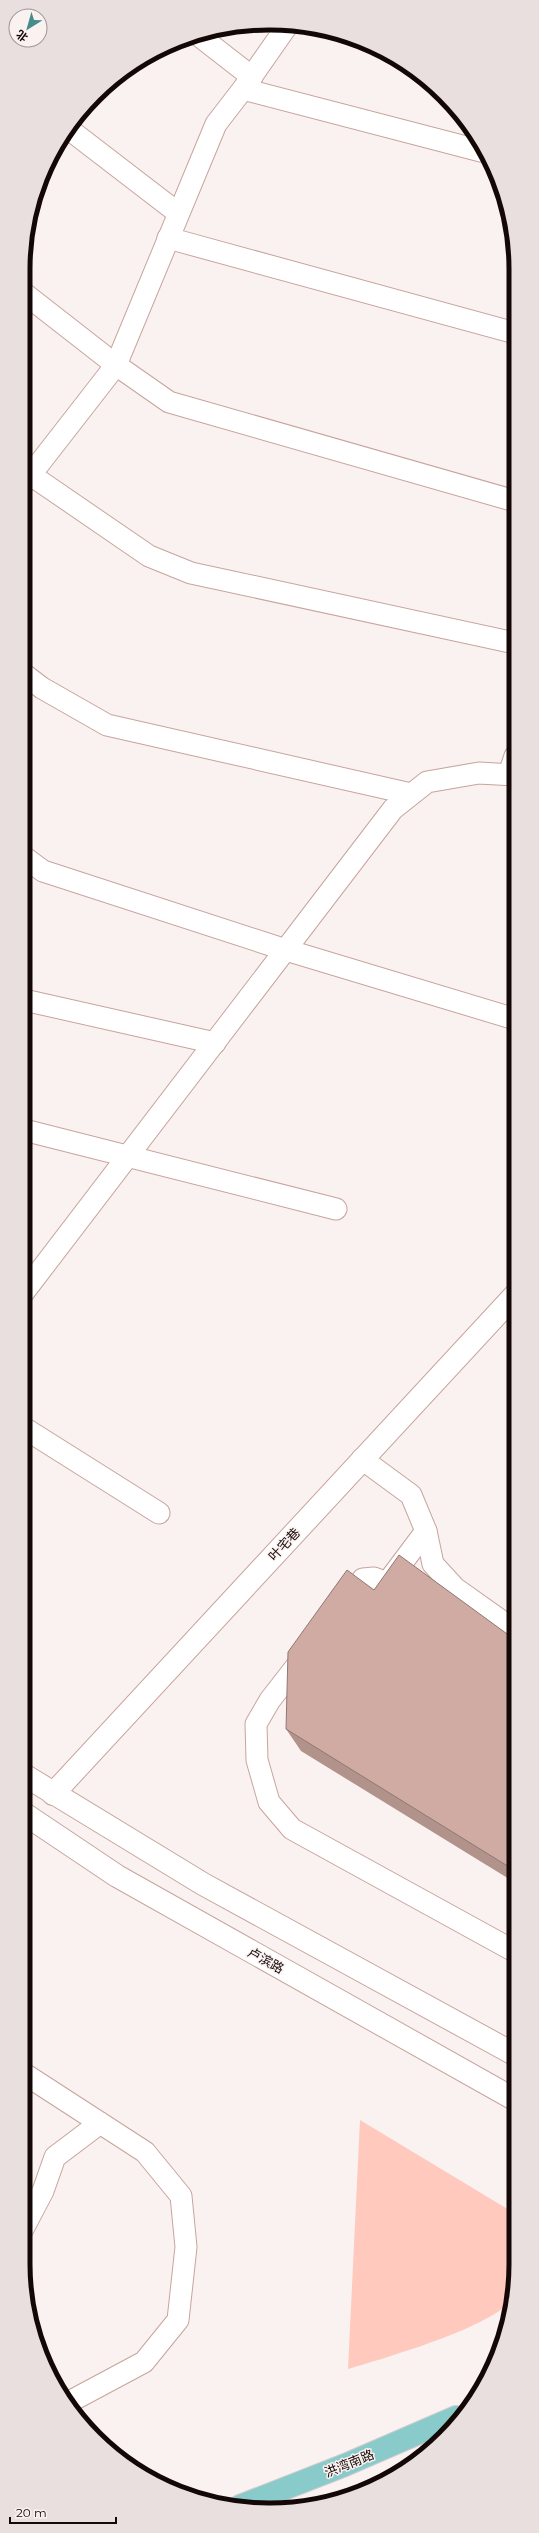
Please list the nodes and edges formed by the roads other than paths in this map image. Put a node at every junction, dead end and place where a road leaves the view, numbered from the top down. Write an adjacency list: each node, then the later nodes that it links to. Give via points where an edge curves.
1 (284, 31): 3 (lane)
2 (203, 40): 3 (lane)
3 (247, 83): 5 (lane); 6 (lane, via 216,124)
4 (73, 132): 6 (lane)
5 (477, 150)
6 (178, 214): 7 (lane)
7 (168, 238): 9 (lane); 10 (lane)
8 (30, 298): 10 (lane)
9 (509, 331)
10 (116, 365): 11 (lane); 13 (lane, via 169,402)
11 (30, 472)
12 (30, 478): 14 (lane, via 149,556 191,573)
13 (509, 498)
14 (509, 643)
15 (30, 680): 17 (lane, via 107,725)
16 (509, 769): 17 (lane, via 427,782)
17 (411, 794): 19 (lane, via 393,809)
18 (30, 861): 19 (lane, via 43,871)
19 (286, 950): 21 (lane); 22 (lane)
20 (30, 1001): 22 (lane)
21 (509, 1017)
22 (215, 1043): 24 (lane)
23 (30, 1132): 24 (lane)
24 (128, 1158): 25 (lane); 26 (lane)
25 (336, 1209)
26 (30, 1284)
27 (509, 1301): 29 (main road, 叶宅巷)
28 (30, 1432): 30 (lane)
29 (362, 1459): 31 (lane, via 410,1495); 36 (main road, 叶宅巷)
30 (159, 1514)
31 (426, 1531): 32 (lane, via 387,1584 374,1578 363,1578); 33 (lane, via 433,1564 455,1588)
32 (331, 1621)
33 (509, 1626)
34 (317, 1640): 38 (lane, via 270,1700 256,1724 257,1760 269,1802 292,1829)
35 (30, 1779): 36 (main road)
36 (53, 1794): 39 (main road, via 203,1884)
37 (30, 1817): 41 (main road, 卢滨路, via 117,1876)
38 (509, 1949)
39 (509, 2051)
40 (30, 2078): 42 (lane)
41 (509, 2096)
42 (100, 2123): 43 (lane, via 55,2157 43,2191); 44 (lane, via 145,2152 181,2196 186,2247 178,2320 144,2362)
43 (30, 2216)
44 (72, 2400)
45 (452, 2419): 46 (main road, 洪湾南路, via 344,2466)
46 (251, 2502)

